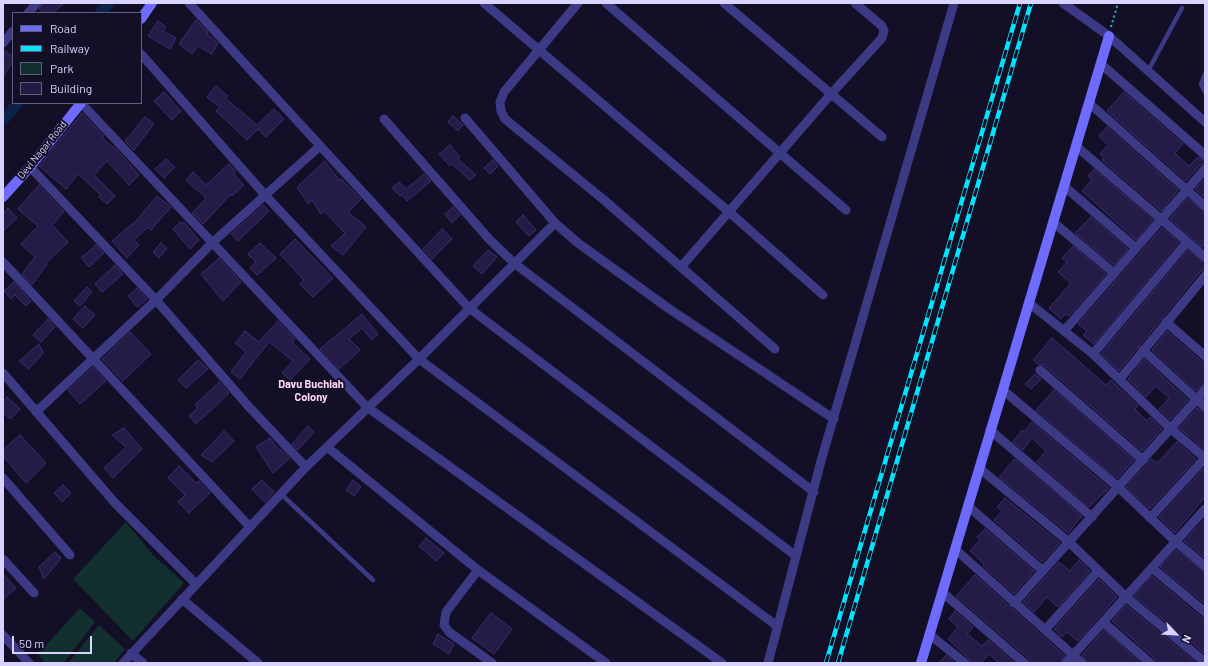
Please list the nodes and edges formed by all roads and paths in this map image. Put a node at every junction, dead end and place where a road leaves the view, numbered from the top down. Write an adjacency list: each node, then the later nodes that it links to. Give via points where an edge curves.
1 (37, 3): 13 (street)
2 (152, 3): 14 (street)
3 (190, 3): 32 (street)
4 (484, 3): 18 (street)
5 (578, 3): 18 (street)
6 (606, 3): 34 (street)
7 (724, 3): 24 (street)
8 (855, 3): 24 (street, via 882,26 884,31 882,38)
9 (954, 3): 78 (street)
10 (1063, 3): 16 (street)
11 (1118, 3): 16 (path)
12 (1182, 8): 21 (lane)
13 (29, 12)
14 (142, 18)
15 (12, 32): 17 (street)
16 (1109, 36): 20 (street); 21 (street)
17 (3, 43)
18 (540, 49): 44 (street); 54 (street, via 504,92 500,102 505,119)
19 (142, 55): 40 (street)
20 (1101, 64): 25 (street); 35 (street)
21 (1148, 71): 30 (street)
22 (1205, 74): 23 (lane, via 1201,84)
23 (1205, 92)
24 (831, 94): 31 (street); 34 (street)
25 (1089, 103): 33 (street); 39 (street)
26 (80, 104): 36 (street, Devi Nagar Road)
27 (82, 104): 48 (street)
28 (465, 118): 47 (street)
29 (384, 119): 53 (street, via 489,239)
30 (1205, 122)
31 (882, 137)
32 (320, 146): 40 (street); 60 (street)
33 (1076, 146): 38 (street); 45 (street)
34 (780, 152): 43 (street); 44 (street)
35 (1205, 154)
36 (30, 167): 41 (street, Devi Nagar Road); 58 (street)
37 (1205, 169): 39 (street)
38 (1064, 186): 46 (street); 50 (street)
39 (1187, 190): 42 (street); 45 (street)
40 (265, 195): 48 (street); 68 (street)
41 (3, 197)
42 (1205, 206)
43 (846, 210)
44 (728, 211): 54 (street); 57 (street)
45 (1161, 219): 49 (street); 50 (street)
46 (1053, 222): 55 (street); 59 (street)
47 (555, 224): 53 (street); 78 (street, via 668,308)
48 (213, 242): 58 (street); 75 (street)
49 (1188, 242): 51 (street); 65 (street)
50 (1136, 248): 55 (street)
51 (1205, 257)
52 (3, 262): 67 (street)
53 (514, 263): 60 (street); 88 (street)
54 (681, 267): 63 (street)
55 (1114, 273): 62 (street)
56 (1205, 276): 61 (street)
57 (823, 295)
58 (156, 300): 67 (street); 84 (street, via 250,408)
59 (1029, 303): 62 (street); 72 (street)
60 (469, 308): 68 (street); 99 (street)
61 (1166, 322): 64 (street); 66 (street)
62 (1064, 331): 65 (street)
63 (774, 349)
64 (1143, 350): 71 (street); 74 (street)
65 (1093, 354): 71 (street)
66 (1205, 356)
67 (93, 358): 77 (street); 94 (street)
68 (419, 359): 75 (street); 115 (street)
69 (1040, 370): 83 (street)
70 (3, 373): 77 (street)
71 (1120, 379): 79 (street)
72 (1003, 390): 80 (street); 87 (street)
73 (1205, 390): 74 (street)
74 (1197, 400): 76 (street); 79 (street)
75 (367, 407): 81 (street); 128 (street)
76 (1205, 407)
77 (36, 412): 107 (street, via 115,503)
78 (834, 418): 88 (street)
79 (1171, 429): 82 (street); 83 (street)
80 (990, 430): 85 (street); 92 (street)
81 (327, 447): 84 (street); 103 (street)
82 (1205, 458): 93 (street)
83 (1143, 460): 87 (street)
84 (306, 467): 89 (street)
85 (979, 468): 90 (street); 95 (street)
86 (3, 478): 98 (street)
87 (1118, 487): 92 (street); 93 (street)
88 (814, 492): 99 (street)
89 (281, 494): 94 (street); 106 (lane)
90 (968, 506): 97 (street); 104 (street)
91 (1203, 514): 96 (street)
92 (1092, 517): 95 (street)
93 (1150, 518): 96 (street)
94 (250, 527): 107 (street)
95 (1069, 542): 104 (street); 105 (street)
96 (1176, 542): 101 (street); 102 (street)
97 (955, 549): 108 (street); 112 (street)
98 (70, 554)
99 (796, 556): 115 (street)
100 (3, 559): 109 (street)
101 (1205, 566)
102 (1152, 568): 110 (street); 113 (street)
103 (478, 570): 126 (street, via 446,612 444,625 449,632); 127 (street)
104 (1043, 571): 112 (street)
105 (1098, 571): 110 (street); 116 (street)
106 (373, 580)
107 (196, 584): 111 (street)
108 (942, 592): 117 (street); 132 (street)
109 (34, 593)
110 (1126, 597): 114 (street); 121 (street)
111 (182, 599): 119 (street); 125 (street)
112 (1014, 603): 116 (street)
113 (1205, 612)
114 (1103, 622): 120 (street); 135 (street)
115 (777, 626): 129 (street)
116 (1045, 630): 120 (street)
117 (929, 634): 130 (street); 131 (street)
118 (3, 635): 122 (street)
119 (131, 653): 123 (street); 124 (street)
120 (1073, 655): 133 (street); 134 (street)
121 (1205, 662)
122 (29, 663)
123 (123, 663)
124 (143, 663)
125 (258, 663)
126 (492, 663)
127 (606, 663)
128 (722, 663)
129 (768, 663)
130 (920, 663)
131 (965, 663)
132 (1024, 663)
133 (1066, 663)
134 (1082, 663)
135 (1150, 663)

